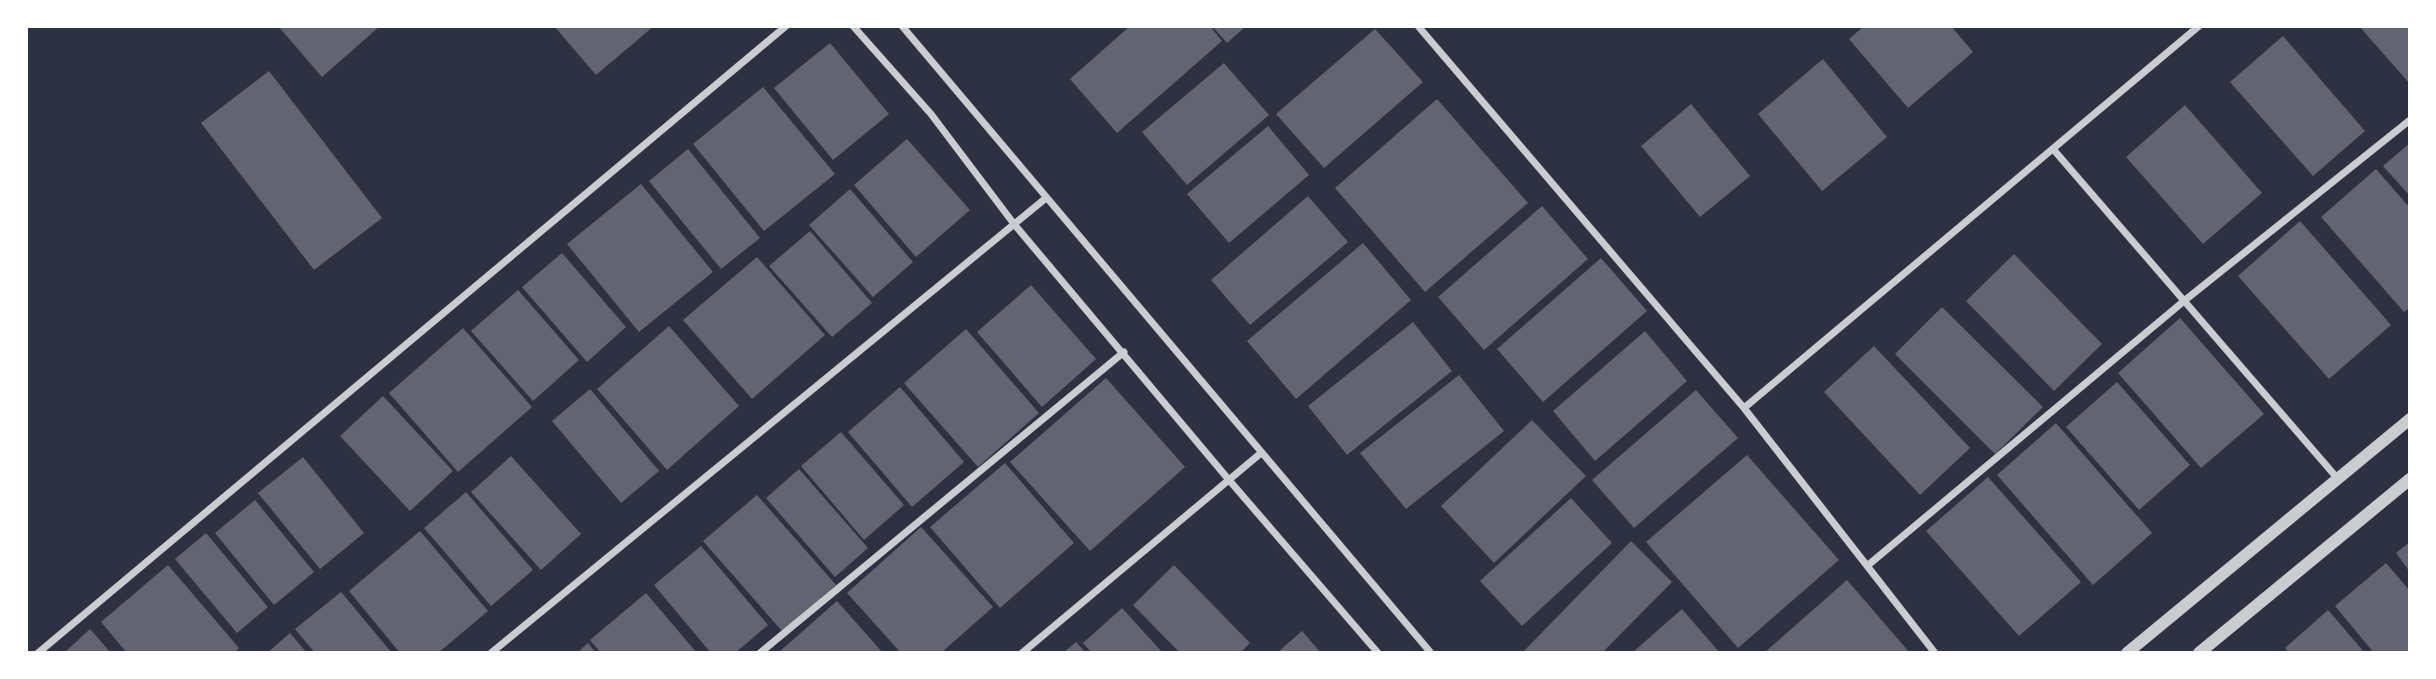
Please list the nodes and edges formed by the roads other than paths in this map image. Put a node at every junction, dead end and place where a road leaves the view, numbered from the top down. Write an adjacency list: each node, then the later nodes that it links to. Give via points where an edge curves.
1 (786, 26): 19 (street)
2 (853, 26): 9 (street, via 931,114)
3 (902, 26): 8 (street)
4 (1418, 26): 12 (street)
5 (2199, 26): 7 (street)
6 (2410, 120): 10 (street)
7 (2053, 149): 10 (street); 12 (street)
8 (1046, 198): 9 (street); 14 (street)
9 (1014, 224): 11 (street); 20 (street)
10 (2184, 301): 16 (street); 18 (street)
11 (1124, 352): 17 (street); 21 (street)
12 (1744, 408): 18 (street)
13 (2410, 419): 16 (street)
14 (1261, 453): 17 (street); 24 (street)
15 (2410, 478): 27 (street)
16 (2338, 479): 26 (street)
17 (1229, 480): 22 (street); 23 (street)
18 (1867, 566): 25 (street)
19 (38, 653)
20 (491, 653)
21 (761, 653)
22 (1022, 653)
23 (1378, 653)
24 (1431, 653)
25 (1935, 653)
26 (2127, 653)
27 (2199, 653)

